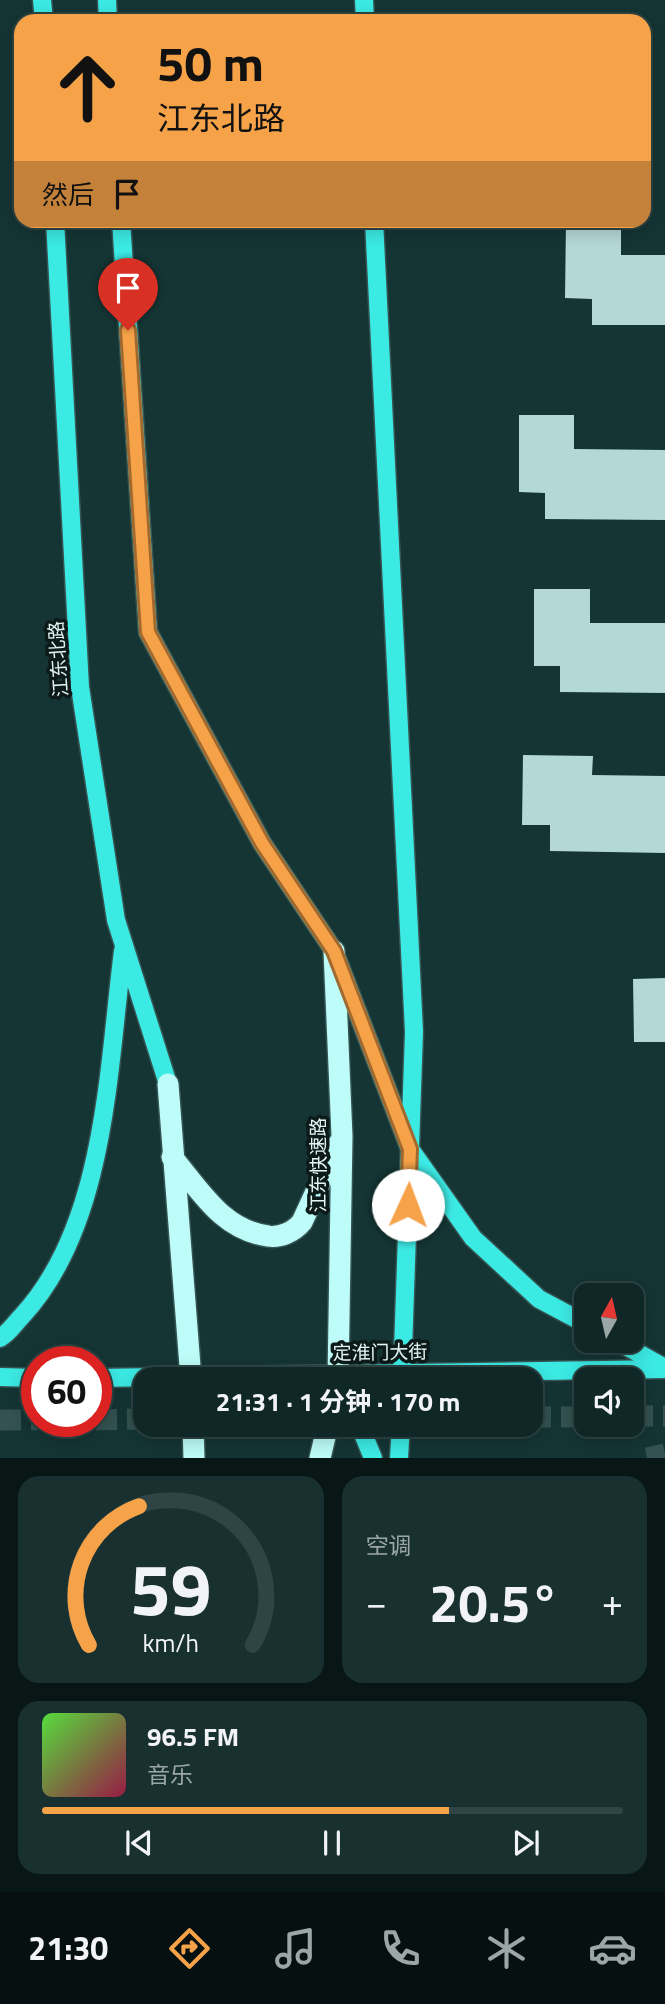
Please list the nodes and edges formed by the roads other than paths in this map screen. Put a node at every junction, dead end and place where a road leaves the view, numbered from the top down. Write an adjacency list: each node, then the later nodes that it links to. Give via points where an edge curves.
1 (55, 228): 4 (main road, 江东北路, via 80,687 116,920)
2 (122, 228): 5 (main road, via 148,632 262,843)
3 (374, 228): 8 (main road, via 414,1032)
4 (124, 944): 6 (main road, 江东北路); 11 (main road, via 87,1191 70,1240 41,1295)
5 (334, 951): 7 (highway, 江东快速路); 8 (main road)
6 (168, 1084): 9 (highway)
7 (342, 1136): 9 (highway, via 302,1222 292,1232 273,1237 237,1228 220,1216); 14 (highway, 江东快速路)
8 (410, 1149): 10 (main road, via 473,1238 539,1298); 15 (main road)
9 (172, 1157): 13 (highway)
10 (574, 1317)
11 (0, 1338)
12 (638, 1353): 16 (main road)
13 (190, 1367)
14 (340, 1367)
15 (402, 1367)
16 (665, 1368): 17 (main road, 定淮门大街)
17 (543, 1372)
18 (0, 1377): 19 (main road)
19 (21, 1378)
20 (112, 1378): 21 (main road, 定淮门大街)
21 (133, 1378)
22 (193, 1437): 26 (highway)
23 (325, 1437): 27 (highway)
24 (364, 1437): 28 (main road)
25 (401, 1437): 29 (main road)
26 (194, 1458)
27 (320, 1458)
28 (373, 1458)
29 (400, 1458)

